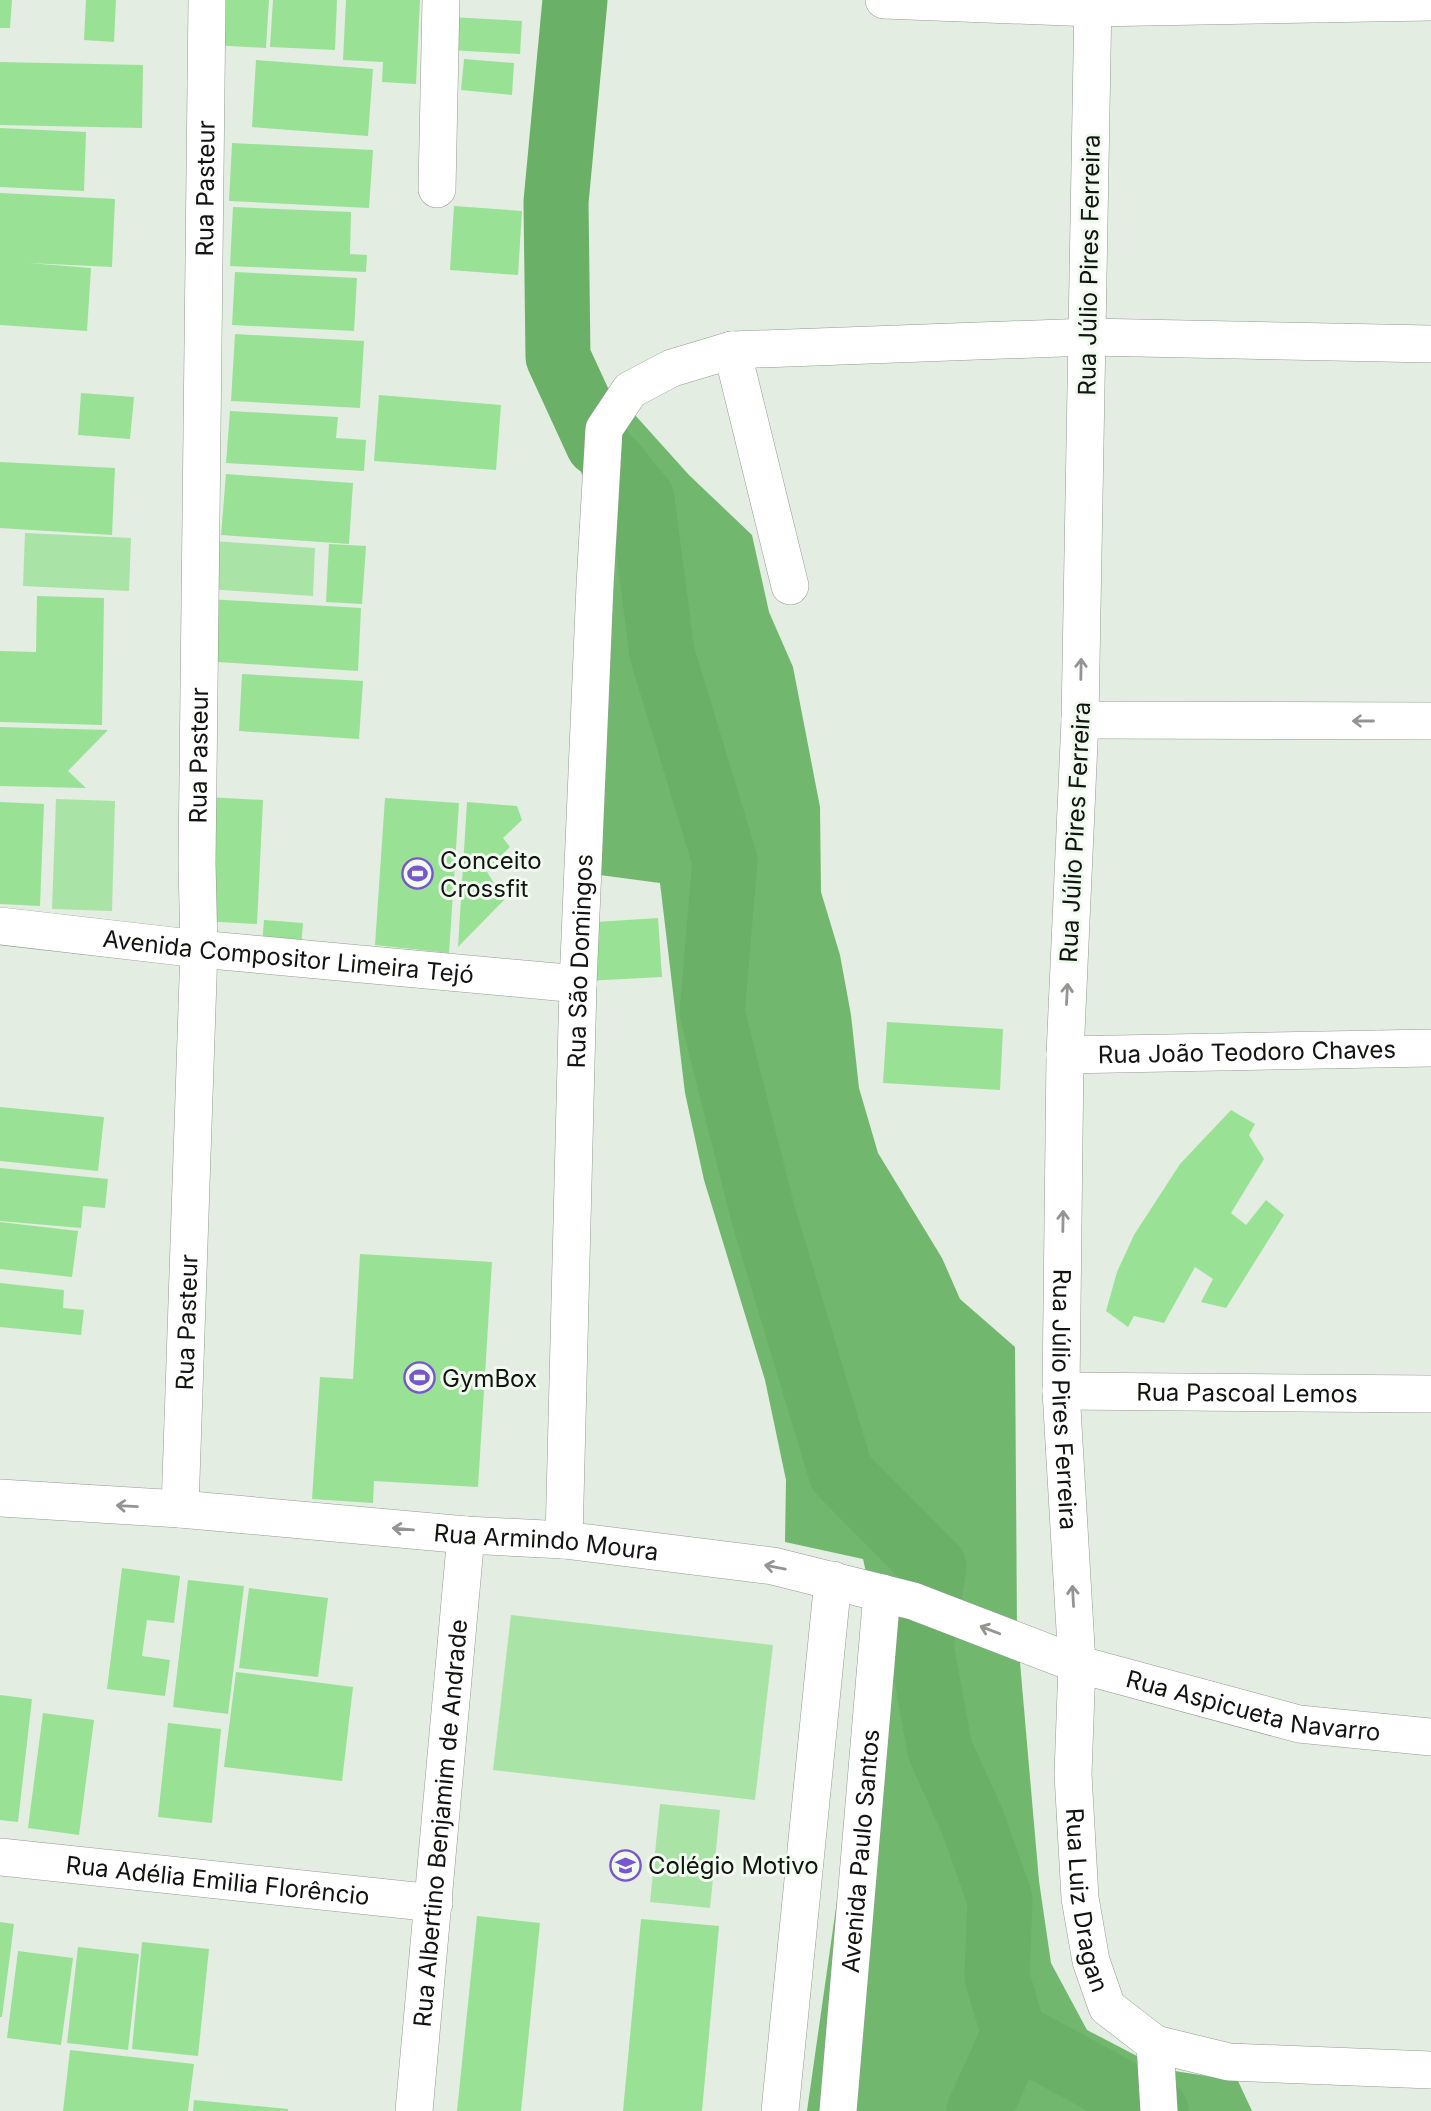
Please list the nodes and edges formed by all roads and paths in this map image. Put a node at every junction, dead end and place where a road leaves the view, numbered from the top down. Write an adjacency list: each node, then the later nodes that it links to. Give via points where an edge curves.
1 (207, 0): 14 (street, Rua Pasteur, via 197,863)
2 (441, 0): 6 (street)
3 (884, 0): 5 (street)
4 (1431, 2): 5 (street)
5 (1093, 4): 7 (street, Rua Júlio Pires Ferreira)
6 (437, 189)
7 (1088, 337): 8 (street); 9 (street); 11 (street, Rua Júlio Pires Ferreira, one-way to 7)
8 (1431, 344)
9 (732, 350): 10 (street); 15 (street, Rua São Domingos, via 672,368 630,390 604,429)
10 (790, 586)
11 (1080, 720): 12 (street, one-way to 11); 17 (street, Rua Júlio Pires Ferreira, one-way to 11)
12 (1431, 721)
13 (0, 926): 14 (street, Avenida Compositor Limeira Tejó)
14 (200, 949): 15 (street, Avenida Compositor Limeira Tejó); 21 (street, Rua Pasteur)
15 (578, 985): 23 (street, Rua São Domingos)
16 (1431, 1048): 17 (street, Rua João Teodoro Chaves)
17 (1065, 1055): 18 (street, Rua Júlio Pires Ferreira, one-way to 17)
18 (1061, 1391): 19 (street, Rua Pascoal Lemos); 26 (street, Rua Júlio Pires Ferreira, one-way to 18)
19 (1431, 1394)
20 (0, 1498): 21 (street, Rua Armindo Moura, one-way to 20)
21 (180, 1508): 22 (street, Rua Armindo Moura, one-way to 21)
22 (466, 1535): 23 (street, Rua Armindo Moura); 29 (street, Rua Albertino Benjamim de Andrade)
23 (564, 1540): 24 (street, Rua Armindo Moura, one-way to 23, via 773,1566)
24 (833, 1580): 25 (street, Rua Armindo Moura); 34 (street)
25 (911, 1601): 26 (street, Rua Armindo Moura, one-way to 25); 35 (street, Avenida Paulo Santos)
26 (1077, 1664): 27 (street, Rua Aspicueta Navarro, via 1298,1724); 30 (street, Rua Luiz Dragan, via 1073,1773 1080,1898 1090,1961 1107,2007)
27 (1431, 1737)
28 (0, 1857): 29 (street, Rua Adélia Emilia Florêncio)
29 (434, 1903): 33 (street, Rua Albertino Benjamim de Andrade)
30 (1155, 2044): 31 (street, Rua Luiz Dragan, via 1229,2062); 32 (street)
31 (1431, 2070)
32 (1158, 2096)
33 (414, 2111)
34 (780, 2111)
35 (838, 2111)

